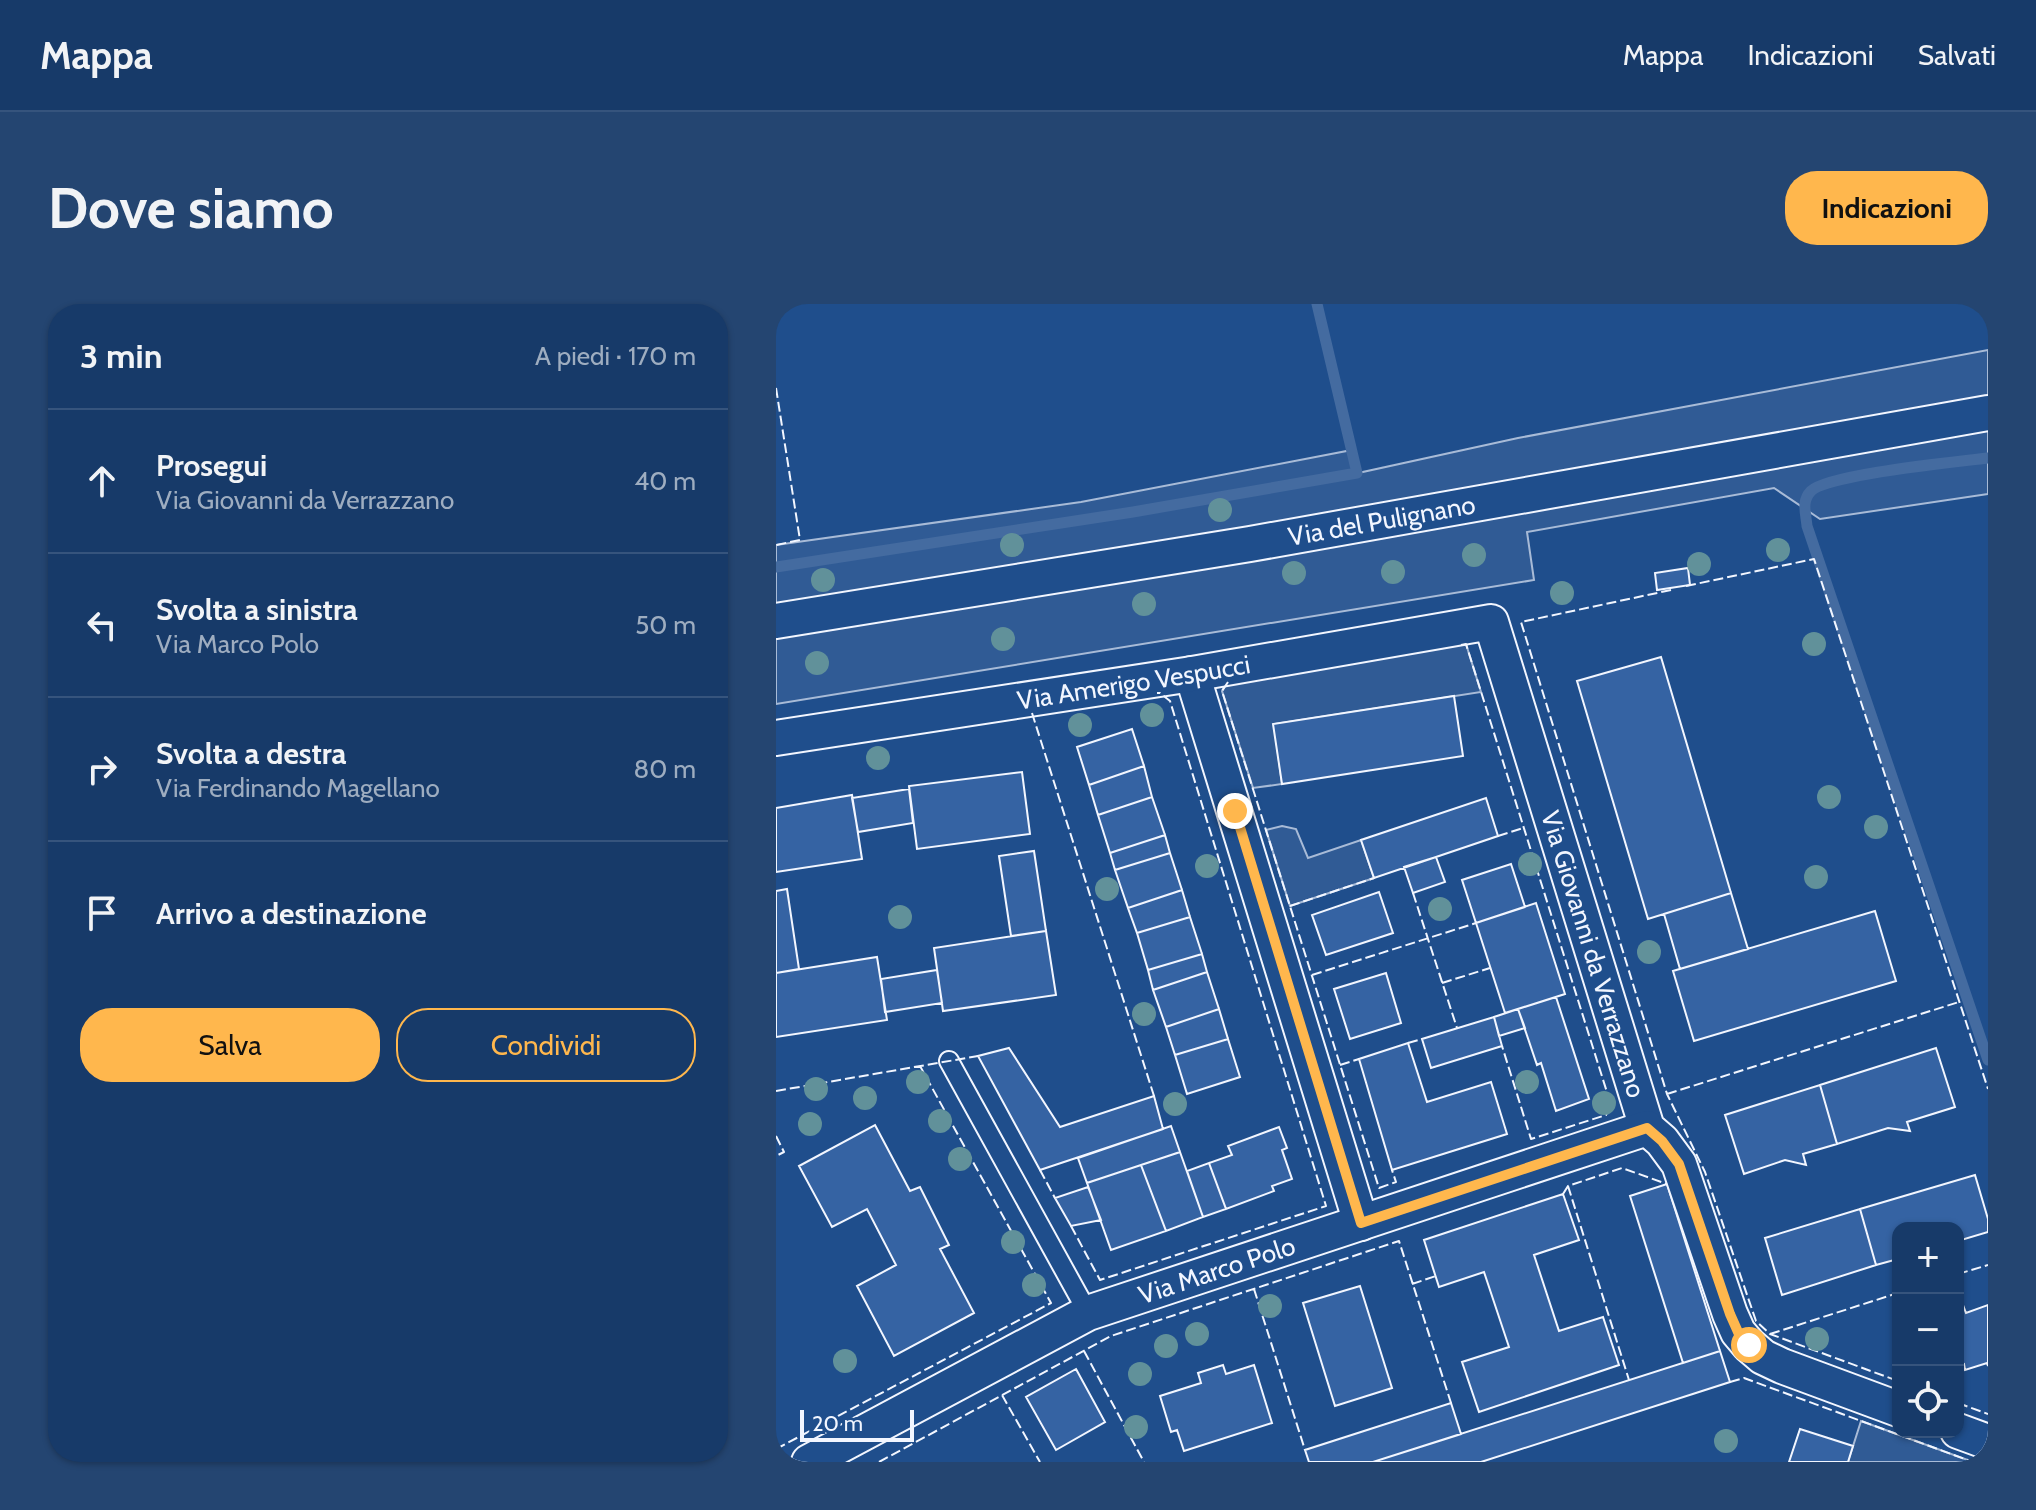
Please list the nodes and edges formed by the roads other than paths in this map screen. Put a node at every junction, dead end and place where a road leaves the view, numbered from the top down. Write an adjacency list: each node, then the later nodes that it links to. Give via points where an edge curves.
1 (1988, 413): 2 (street, Via del Pulignano, via 1250,544)
2 (776, 621)
3 (1491, 622): 4 (street, Via Amerigo Vespucci); 7 (street, Via Giovanni da Verrazzano)
4 (1192, 674): 5 (street, Via Amerigo Vespucci); 8 (street)
5 (776, 738)
6 (949, 1061): 9 (lane)
7 (1647, 1128): 8 (street, Via Marco Polo); 10 (street, Via Giovanni da Verrazzano, via 1679,1164 1730,1314 1749,1345 1782,1366)
8 (1361, 1223): 9 (street, Via Marco Polo)
9 (1088, 1313): 13 (street, Via Marco Polo)
10 (1892, 1407)
11 (1964, 1433): 12 (street)
12 (1988, 1442)
13 (809, 1462)

